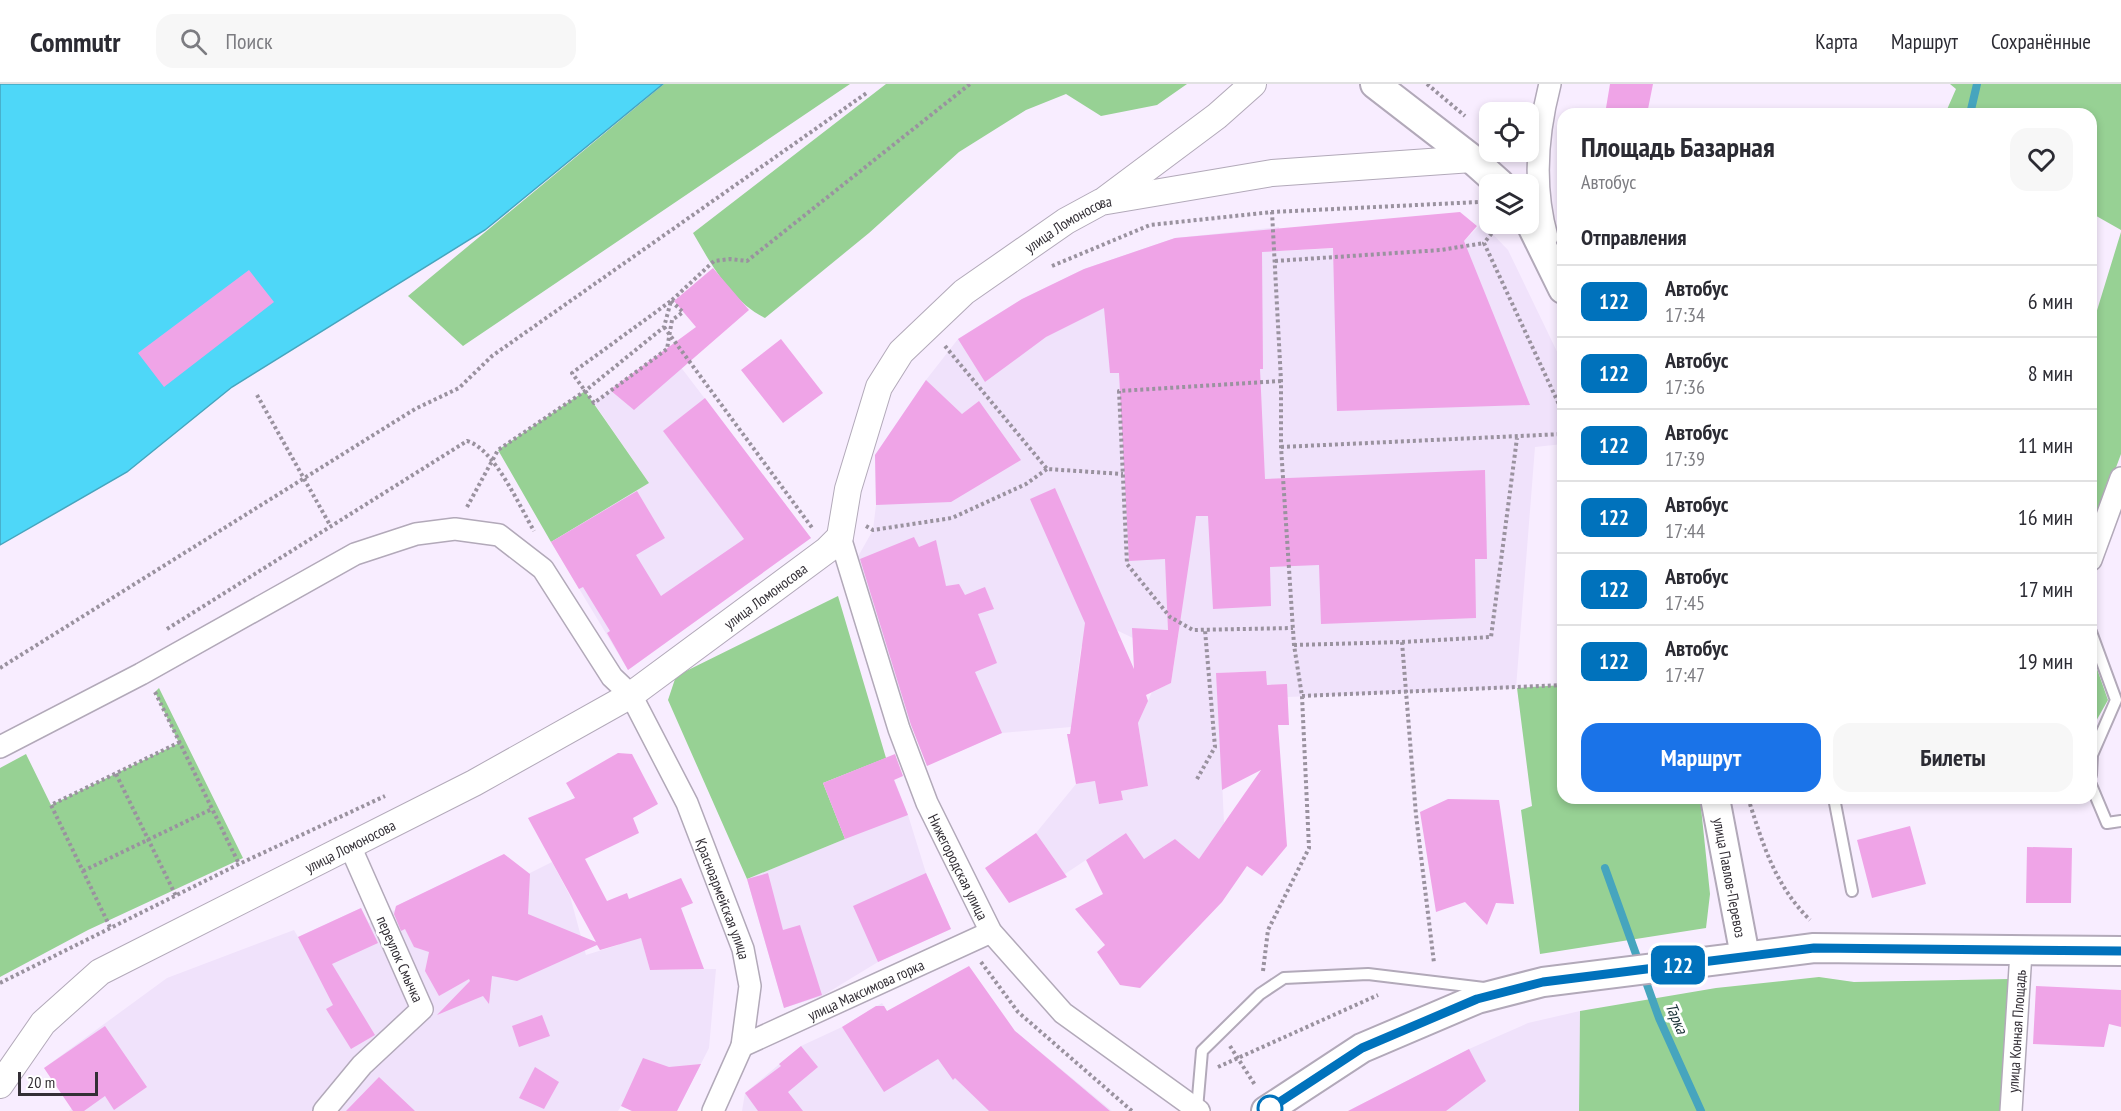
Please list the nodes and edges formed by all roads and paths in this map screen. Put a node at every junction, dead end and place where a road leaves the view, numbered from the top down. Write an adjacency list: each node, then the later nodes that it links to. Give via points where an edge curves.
1 (970, 84): 18 (path, via 747,261 714,261)
2 (1253, 84): 9 (street, via 1217,116)
3 (1375, 84): 6 (main road)
4 (1550, 84): 16 (street, via 1539,124 1539,207)
5 (868, 92): 32 (path, via 492,356 459,388 415,409)
6 (1472, 159): 7 (main road); 9 (street, улица Ломоносова, via 1272,173)
7 (1480, 174)
8 (1479, 194): 10 (path)
9 (1101, 202): 19 (street, улица Ломоносова, via 999,266)
10 (1272, 212): 14 (path); 15 (path, via 1150,225)
11 (1491, 234): 13 (path)
12 (1536, 234): 17 (main road)
13 (1484, 243): 14 (path, via 1441,250); 25 (path)
14 (1275, 261): 22 (path)
15 (1049, 267)
16 (1557, 270)
17 (1557, 275)
18 (671, 301): 20 (path); 21 (path, via 683,312 672,320); 23 (path, via 572,373)
19 (927, 324): 30 (path); 36 (street, улица Ломоносова, via 901,352 879,387)
20 (664, 327): 21 (path); 23 (path)
21 (669, 334): 23 (path, via 667,349 594,403); 36 (path)
22 (1281, 381): 28 (path); 31 (path, via 1119,391)
23 (585, 391): 29 (path, via 498,450)
24 (257, 395): 32 (path)
25 (1557, 401)
26 (1557, 435): 27 (path)
27 (1517, 438): 28 (path); 41 (path, via 1491,637)
28 (1281, 447): 38 (path)
29 (492, 461): 34 (path, via 477,443 467,441); 35 (path)
30 (1047, 469): 31 (path); 36 (path, via 1026,484 952,518 873,530)
31 (1123, 474): 39 (path, via 1127,564 1170,617 1193,630)
32 (304, 478): 34 (path); 44 (path)
33 (2121, 478): 37 (street)
34 (330, 525): 40 (path)
35 (455, 529): 45 (street, Красноармейская улица, via 416,534 354,554); 48 (street, Красноармейская улица, via 499,535 543,569 612,677)
36 (835, 530): 48 (street, улица Ломоносова); 70 (street, Нижегородская улица, via 927,803)
37 (2097, 544)
38 (1293, 628): 39 (path); 42 (path)
39 (1205, 630): 54 (path, via 1215,747)
40 (163, 632)
41 (1402, 642): 42 (path); 47 (path)
42 (1293, 645): 49 (path)
43 (2097, 648): 50 (lane, via 2116,700)
44 (0, 668)
45 (141, 674): 51 (path); 52 (street, Красноармейская улица)
46 (1557, 685): 47 (path)
47 (1406, 693): 49 (path); 75 (path, via 1416,815)
48 (631, 695): 63 (street, улица Ломоносова, via 474,783); 80 (street, Красноармейская улица, via 687,803 743,949 750,986)
49 (1302, 696): 78 (path, via 1309,848 1268,930)
50 (2097, 736)
51 (180, 742): 53 (path); 60 (path)
52 (0, 747)
53 (116, 774): 62 (path); 65 (path, via 51,805)
54 (1197, 778)
55 (388, 795): 64 (path)
56 (2097, 799): 61 (lane, via 2107,823)
57 (1716, 804): 73 (main road, улица Павлов-Перевоз)
58 (1750, 804): 69 (path, via 1773,871 1796,906)
59 (1835, 804): 66 (lane)
60 (212, 809): 62 (path); 64 (path)
61 (2121, 821)
62 (148, 840): 65 (path); 67 (path)
63 (350, 846): 83 (street, улица Ломоносова, via 100,972 43,1023); 86 (street, переулок Смычка, via 422,1009 362,1065)
64 (239, 864): 67 (path)
65 (83, 871): 68 (path)
66 (1852, 891)
67 (176, 896): 68 (path)
68 (110, 927): 76 (path)
69 (1816, 927)
70 (991, 932): 80 (street, улица Максимова горка); 85 (street, Нижегородская улица, via 1062,1013)
71 (2121, 951): 72 (main road)
72 (2021, 952): 73 (main road, via 1814,948); 88 (street, улица Конная Площадь)
73 (1745, 956): 77 (main road, via 1543,982)
74 (1414, 979): 75 (lane); 78 (lane, via 1368,974 1284,978); 81 (path)
75 (1437, 982): 77 (lane)
76 (0, 983)
77 (1502, 991): 84 (main road, via 1362,1048)
78 (1260, 994): 79 (lane)
79 (1221, 1030): 81 (path); 82 (lane, via 1202,1051)
80 (742, 1046): 87 (street, Красноармейская улица)
81 (1238, 1058): 82 (path); 84 (path)
82 (1199, 1076): 85 (lane)
83 (0, 1085)
84 (1268, 1109)
85 (1198, 1110)
86 (324, 1111)
87 (713, 1111)
88 (2011, 1111)

